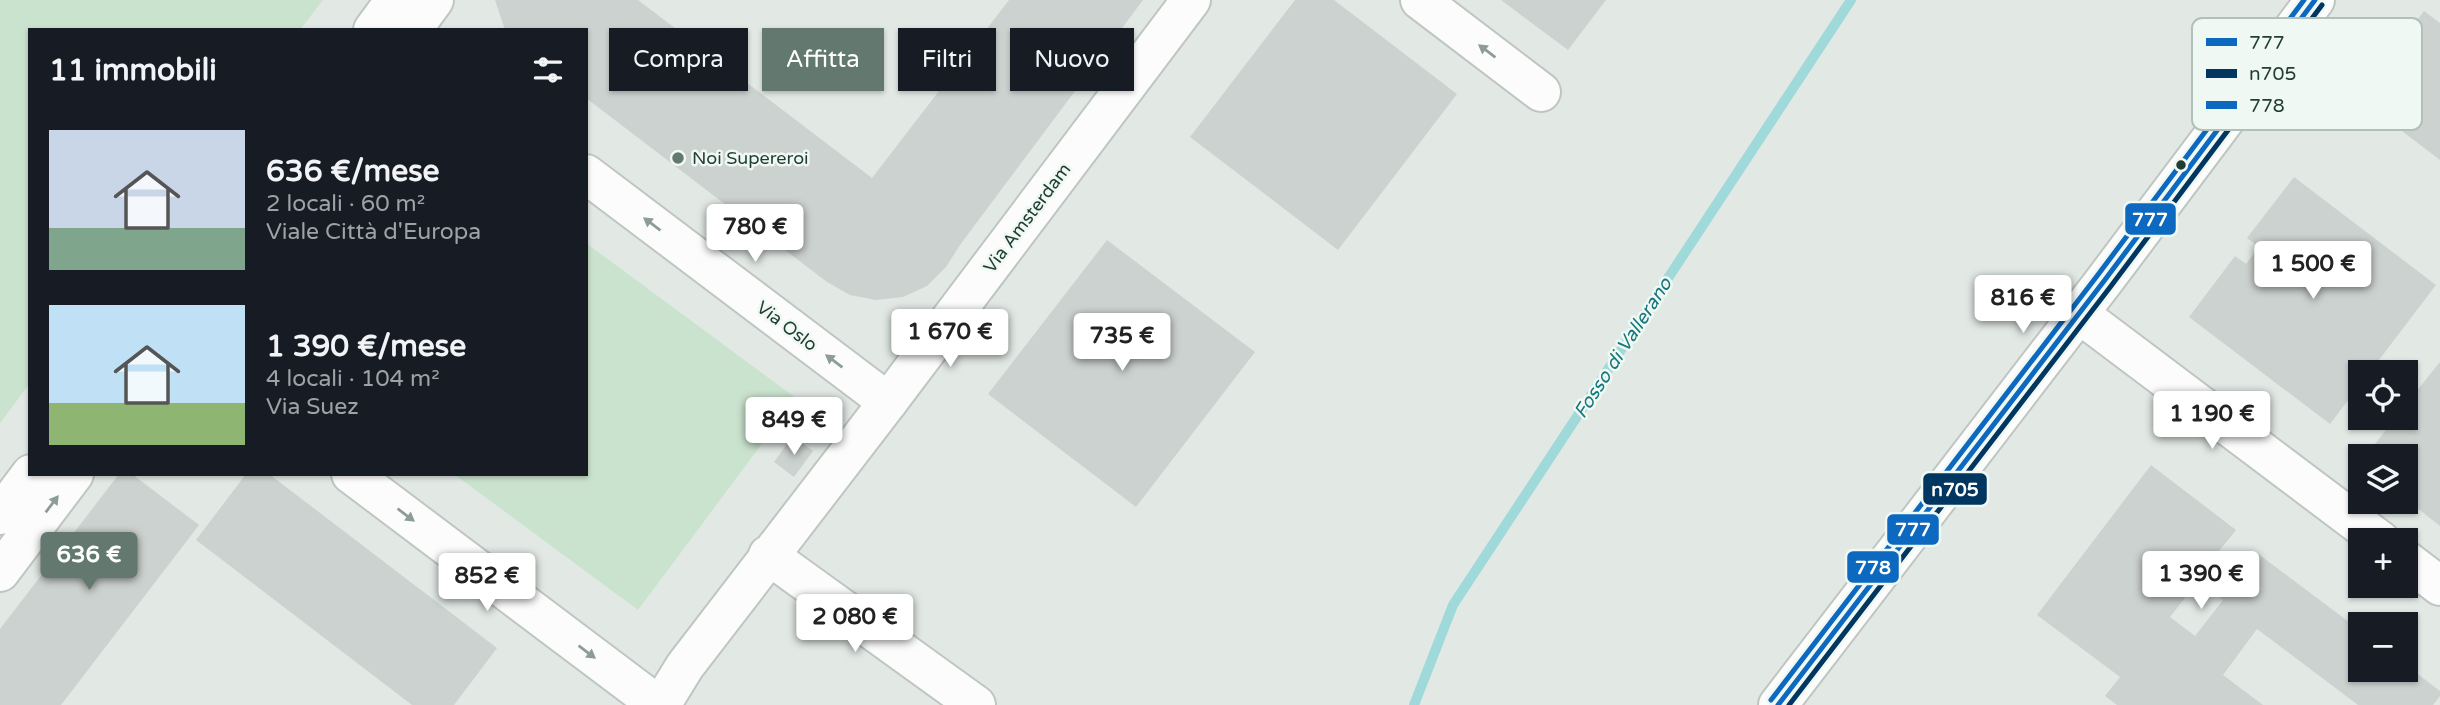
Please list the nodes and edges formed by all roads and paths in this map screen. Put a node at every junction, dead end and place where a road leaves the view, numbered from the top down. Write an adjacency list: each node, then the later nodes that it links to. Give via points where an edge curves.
1 (434, 0): 6 (street)
2 (1191, 0): 11 (street, Via Amsterdam)
3 (1420, 0): 7 (street, one-way to 3)
4 (2315, 0): 5 (street)
5 (2301, 18)
6 (391, 22)
7 (1541, 92)
8 (2217, 130): 10 (street)
9 (588, 176): 11 (street, Via Oslo, one-way to 9)
10 (2078, 313): 16 (street); 23 (street)
11 (888, 401): 17 (street, Via Amsterdam)
12 (29, 476): 15 (street)
13 (72, 476): 19 (street, one-way to 13)
14 (354, 476): 21 (street, one-way to 21)
15 (0, 515)
16 (2364, 528)
17 (768, 555): 21 (street, Via Amsterdam); 22 (street)
18 (2418, 569): 20 (street)
19 (0, 572)
20 (2440, 586)
21 (659, 705)
22 (976, 705)
23 (1777, 705)

